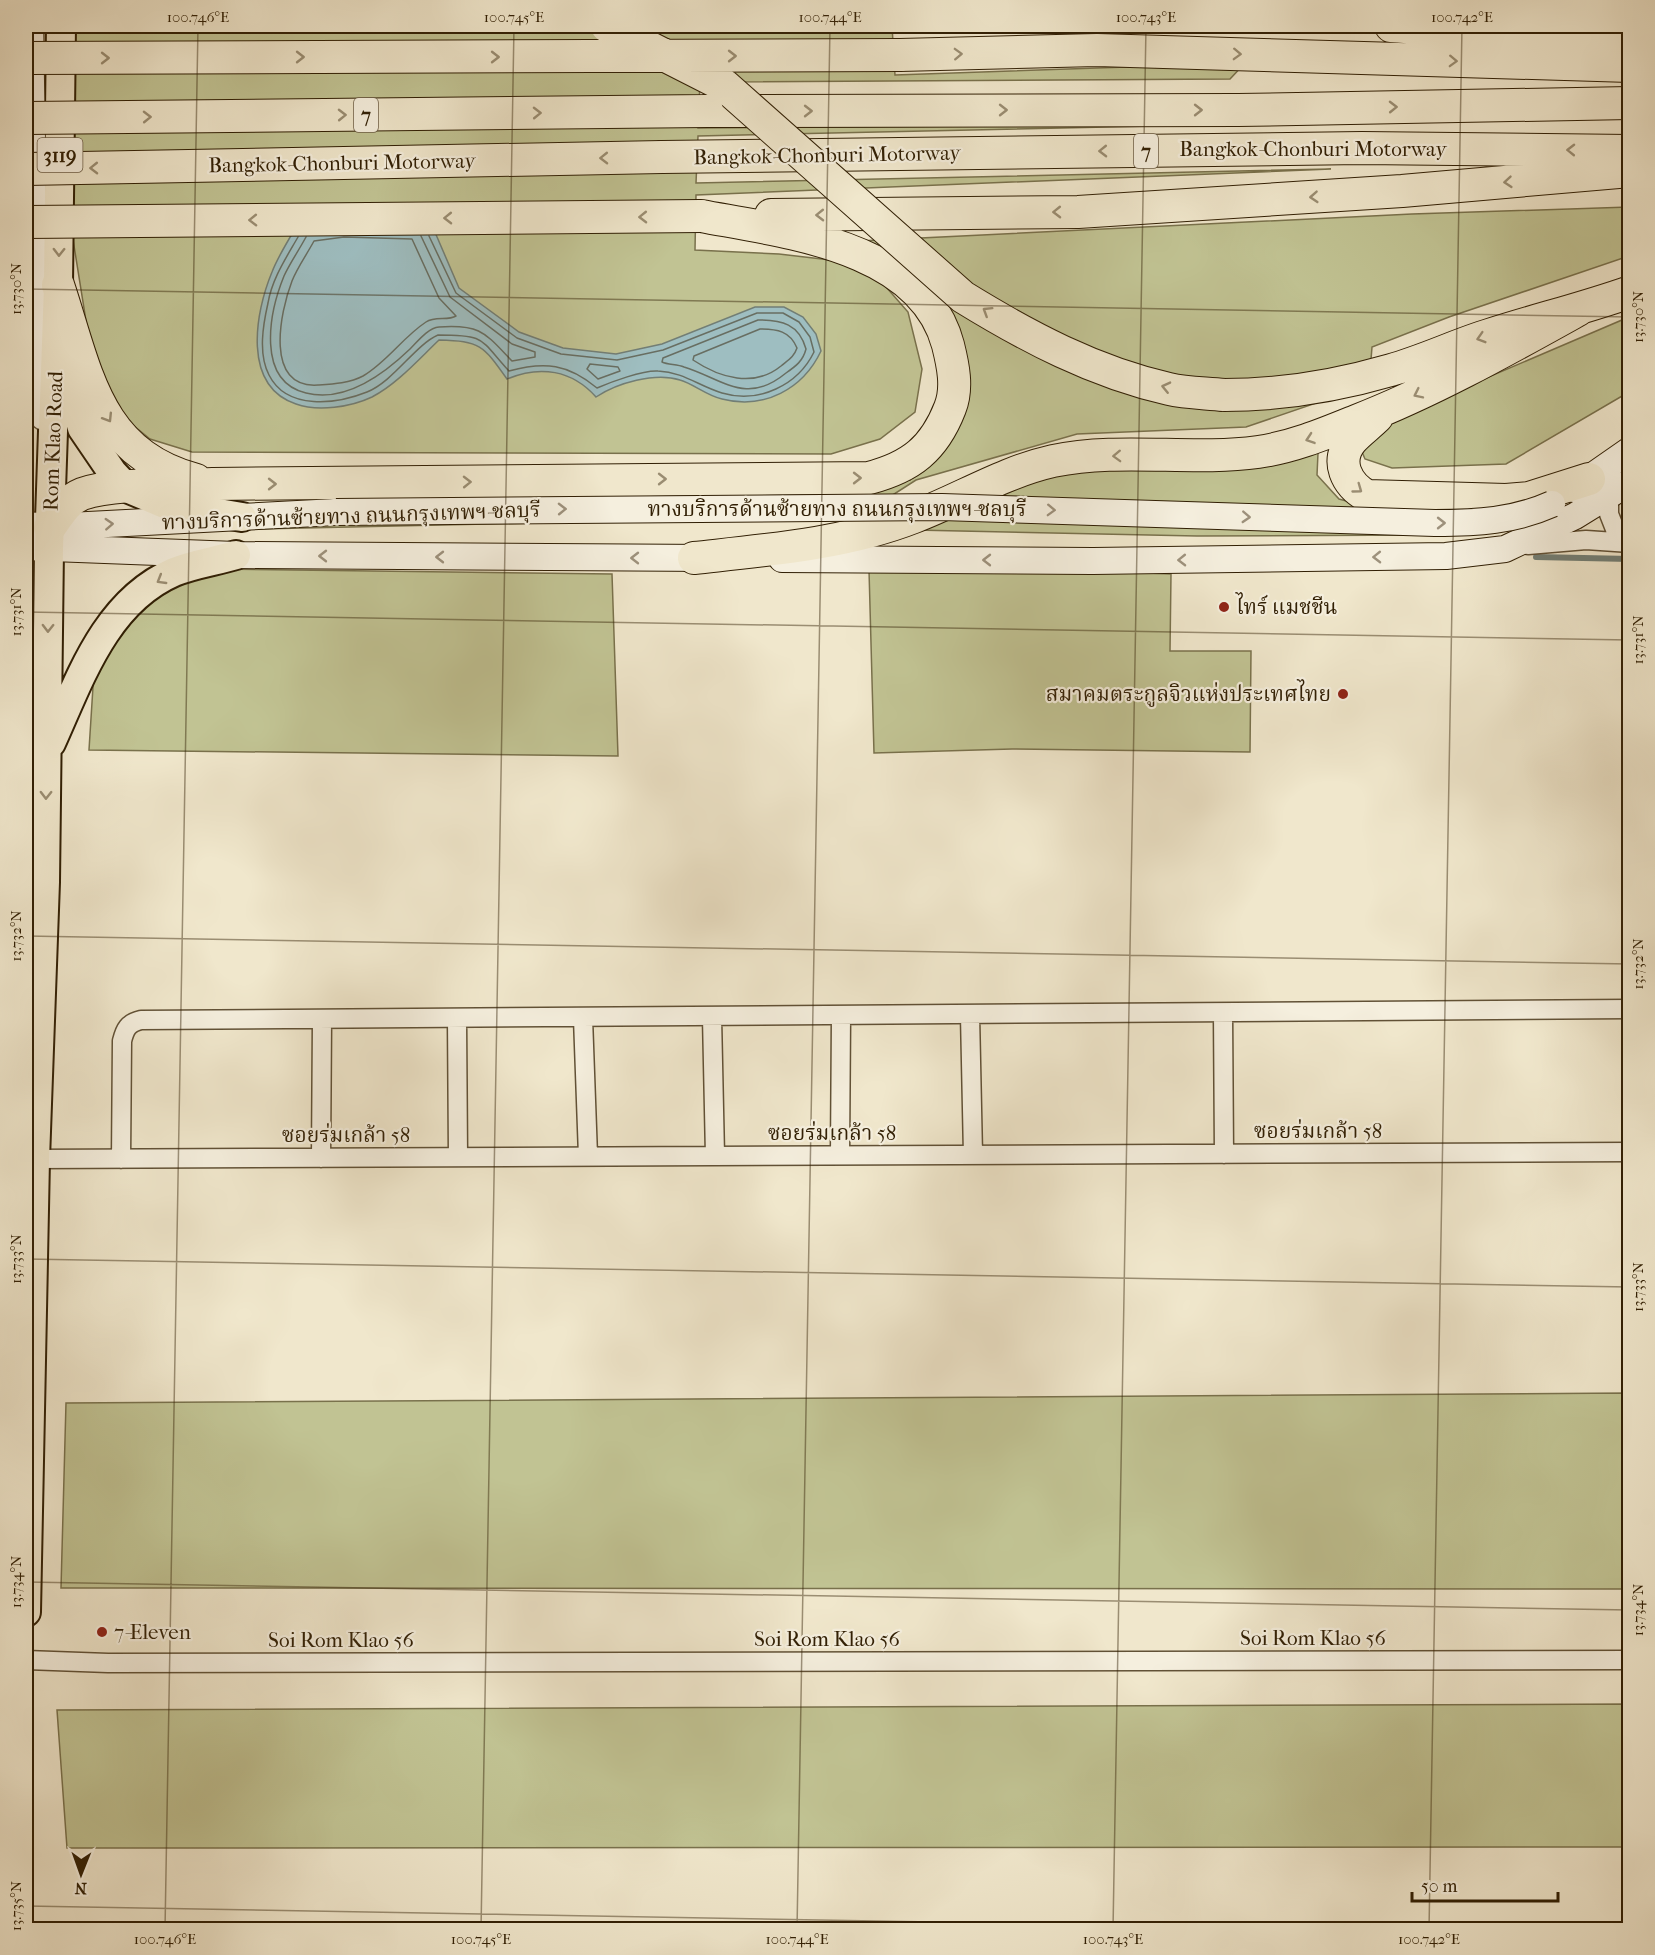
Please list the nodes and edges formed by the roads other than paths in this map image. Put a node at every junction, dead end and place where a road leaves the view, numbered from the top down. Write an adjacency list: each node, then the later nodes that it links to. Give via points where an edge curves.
1 (34, 26): 25 (street, via 45,498)
2 (61, 26): 15 (main road, Rom Klao Road / 3119, one-way to 15)
3 (607, 26): 17 (highway, one-way to 3, bridge, via 1478,339 1392,370 1287,393 1224,395 1171,389 1114,374 1058,351 963,297 725,86)
4 (1391, 26): 5 (highway)
5 (1629, 40)
6 (26, 58): 7 (highway, one-way to 7, bridge, via 900,55 1097,50)
7 (1629, 66)
8 (1629, 103): 9 (highway, Bangkok-Chonburi Motorway / 7, one-way to 8, bridge, via 1238,110)
9 (26, 118)
10 (1629, 151): 11 (highway, Bangkok-Chonburi Motorway / 7, one-way to 11, bridge, via 1362,148)
11 (26, 169)
12 (1629, 171): 13 (highway, one-way to 13, via 1402,191 1078,212)
13 (701, 216): 14 (highway, one-way to 14, bridge); 21 (highway, one-way to 13, via 869,478 896,471 918,456 940,432 952,402 954,367 944,327 921,296 893,272 849,250 805,235)
14 (26, 222)
15 (58, 285): 18 (main road, Rom Klao Road / 3119); 21 (highway, one-way to 21, via 93,392 119,436 137,453 168,472)
16 (1629, 292): 17 (highway)
17 (1578, 310): 19 (highway, one-way to 19, via 1492,358)
18 (57, 337): 23 (main road, via 82,428); 25 (main road, Rom Klao Road / 3119)
19 (1384, 410): 22 (highway, one-way to 22, via 1350,442 1345,455 1348,480 1354,489 1367,496 1506,500); 29 (highway, one-way to 29, via 1290,447 1259,452 1118,455 1054,461 1024,469 881,528 792,546)
20 (1629, 450): 22 (main road, ทางบริการด้านซ้ายทาง ถนนกรุงเทพฯ-ชลบุรี)
21 (213, 484): 23 (highway)
22 (1609, 485): 24 (main road, ทางบริการด้านซ้ายทาง ถนนกรุงเทพฯ-ชลบุรี, one-way to 22, bridge, via 336,512 942,507 1339,522 1486,523 1528,515); 26 (street, via 1609,514); 27 (main road, ทางบริการด้านซ้ายทาง ถนนกรุงเทพฯ-ชลบุรี, via 1575,516)
23 (127, 488): 24 (main road, via 165,504); 25 (highway, via 82,494 65,505)
24 (242, 517): 25 (main road, ทางบริการด้านซ้ายทาง ถนนกรุงเทพฯ-ชลบุรี, one-way to 24)
25 (38, 537): 28 (main road, ทางบริการด้านซ้ายทาง ถนนกรุงเทพฯ-ชลบุรี); 30 (main road, Rom Klao Road / 3119, one-way to 30)
26 (1625, 542): 27 (street, via 1554,541)
27 (1505, 549): 29 (main road, ทางบริการด้านซ้ายทาง ถนนกรุงเทพฯ-ชลบุรี, one-way to 29, via 1438,556 1104,561)
28 (236, 555): 29 (main road, ทางบริการด้านซ้ายทาง ถนนกรุงเทพฯ-ชลบุรี, one-way to 28); 30 (main road, one-way to 30, via 174,573 120,610 84,670)
29 (694, 558)
30 (46, 753): 47 (main road, Rom Klao Road / 3119, one-way to 47)
31 (1629, 1009): 32 (street)
32 (1223, 1012): 33 (street); 40 (street)
33 (970, 1015): 34 (street); 42 (street)
34 (841, 1016): 35 (street); 41 (street)
35 (712, 1017): 36 (street); 44 (street)
36 (583, 1018): 37 (street); 43 (street)
37 (457, 1019): 38 (street); 45 (street)
38 (322, 1020): 46 (street); 48 (street, via 131,1023 122,1041)
39 (1629, 1152): 40 (street, ซอยร่มเกล้า 58)
40 (1224, 1154): 42 (street, ซอยร่มเกล้า 58)
41 (840, 1155): 42 (street, ซอยร่มเกล้า 58); 44 (street, ซอยร่มเกล้า 58)
42 (973, 1155)
43 (588, 1156): 44 (street, ซอยร่มเกล้า 58); 45 (street, ซอยร่มเกล้า 58)
44 (715, 1156)
45 (458, 1157): 46 (street, ซอยร่มเกล้า 58)
46 (321, 1158): 48 (street, ซอยร่มเกล้า 58)
47 (34, 1159): 48 (street, ซอยร่มเกล้า 58); 49 (main road, Rom Klao Road / 3119)
48 (122, 1159)
49 (26, 1612)
50 (26, 1660): 51 (street, Soi Rom Klao 56)
51 (1629, 1660)

